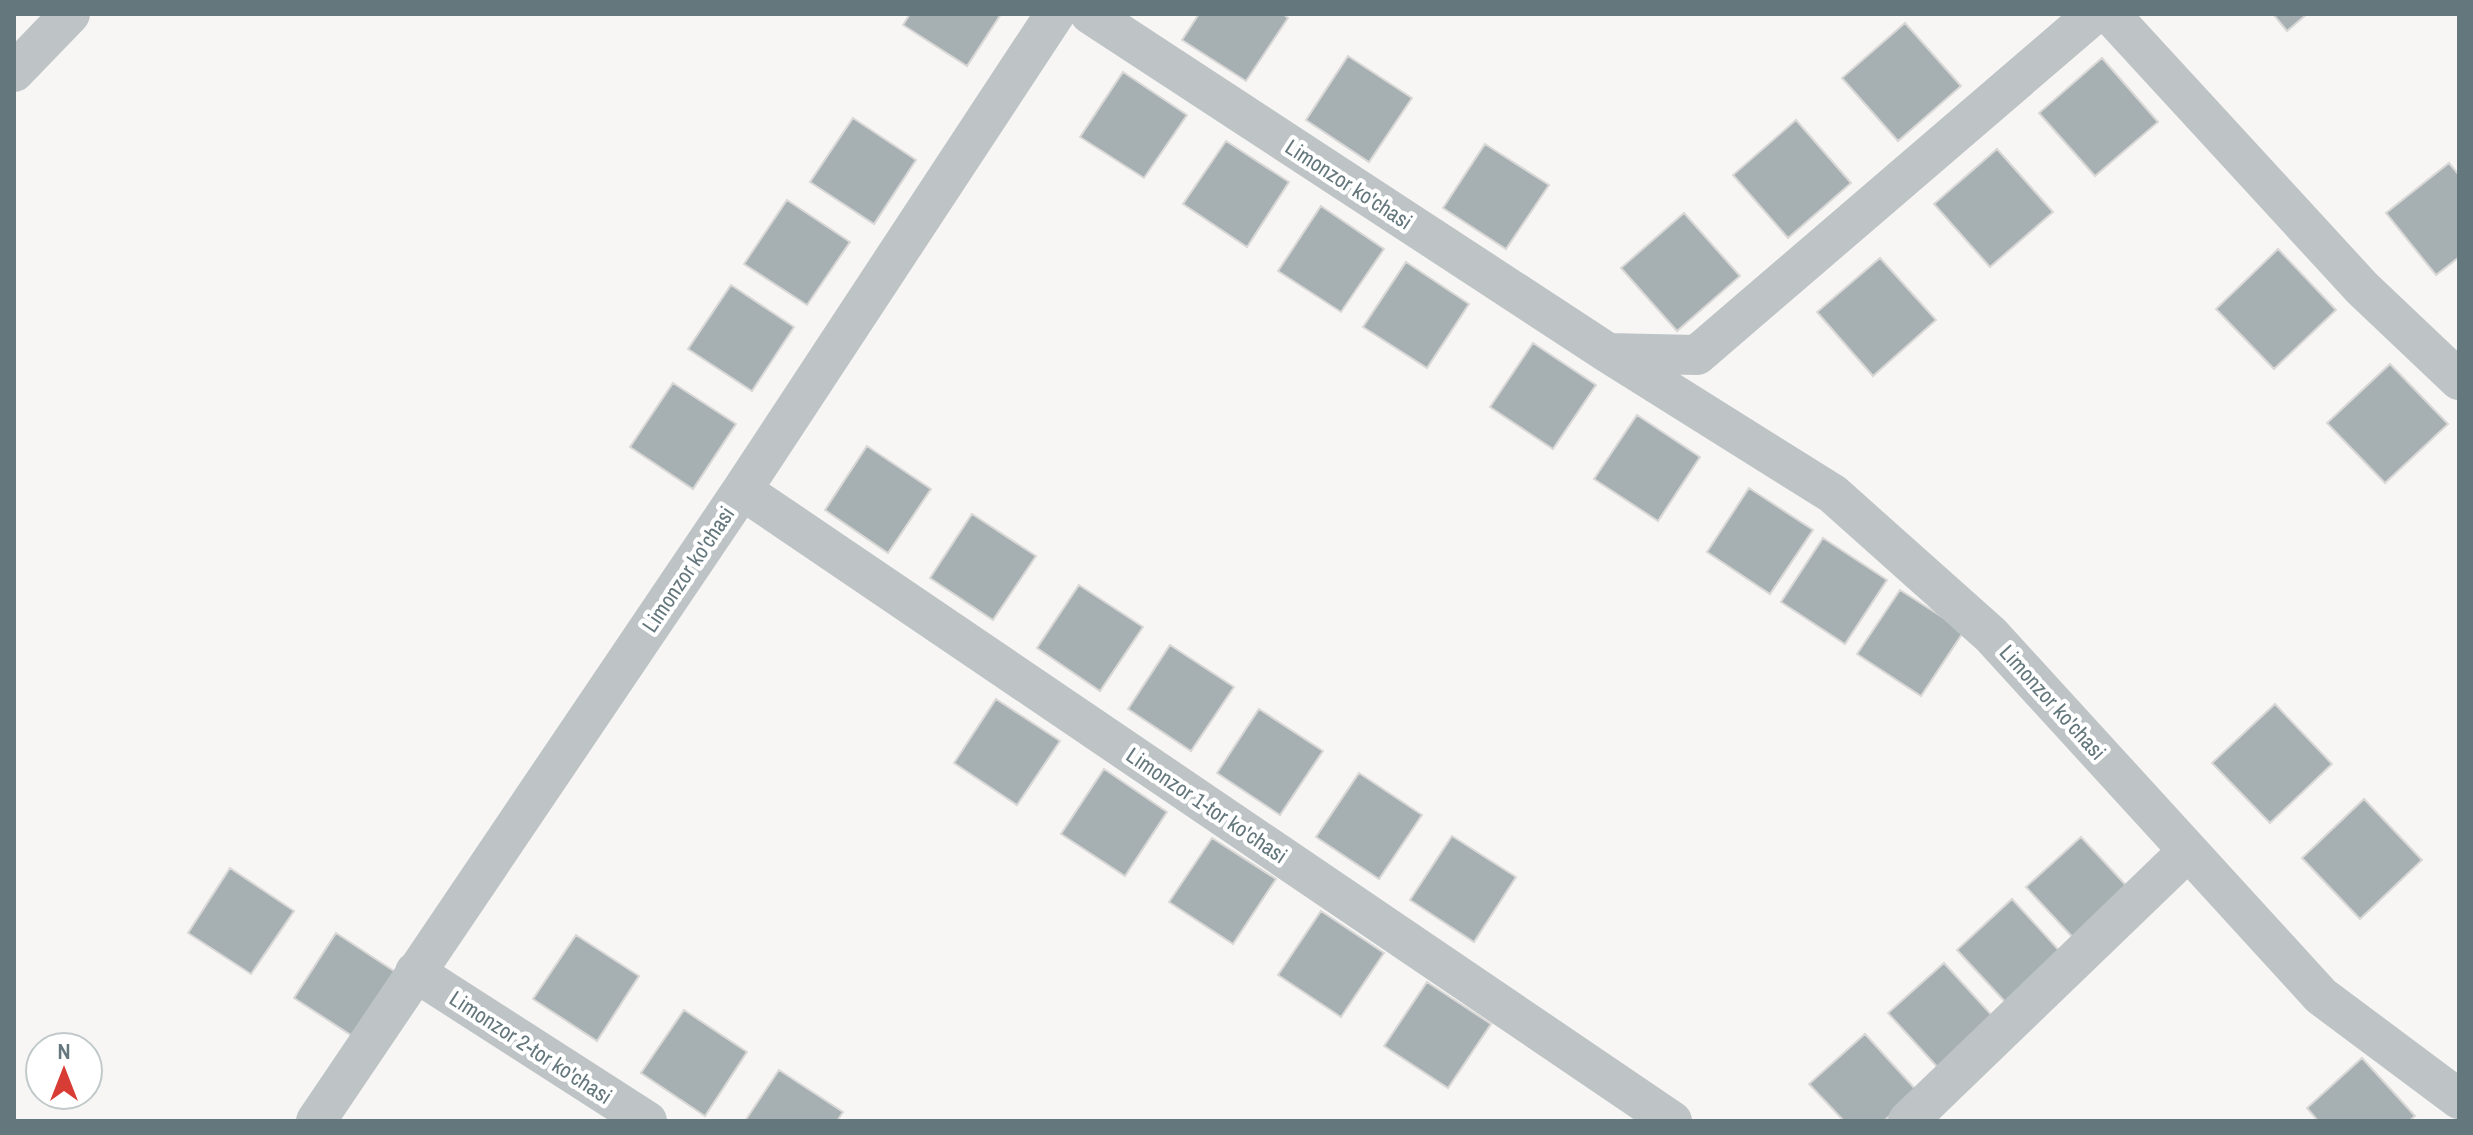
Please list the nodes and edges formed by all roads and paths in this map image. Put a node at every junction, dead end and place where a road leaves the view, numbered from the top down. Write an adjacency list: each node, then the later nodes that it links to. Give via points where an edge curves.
1 (70, 14): 6 (street)
2 (1055, 14): 9 (street, Limonzor ko'chasi)
3 (1090, 14): 7 (street, Limonzor ko'chasi)
4 (2094, 14): 7 (street, via 1697,355)
5 (2110, 14): 8 (street, via 2362,288)
6 (14, 72)
7 (1608, 353): 10 (street, Limonzor ko'chasi, via 1833,494 1991,635)
8 (2459, 380)
9 (742, 490): 11 (street, Limonzor ko'chasi); 15 (street, Limonzor 1-tor ko'chasi)
10 (2188, 851): 12 (street, Limonzor ko'chasi, via 2321,996); 16 (street)
11 (415, 972): 13 (street, Limonzor ko'chasi); 14 (street, Limonzor 2-tor ko'chasi)
12 (2459, 1098): 17 (street)
13 (316, 1121)
14 (647, 1121)
15 (1672, 1121)
16 (1908, 1121)
17 (2433, 1121)

